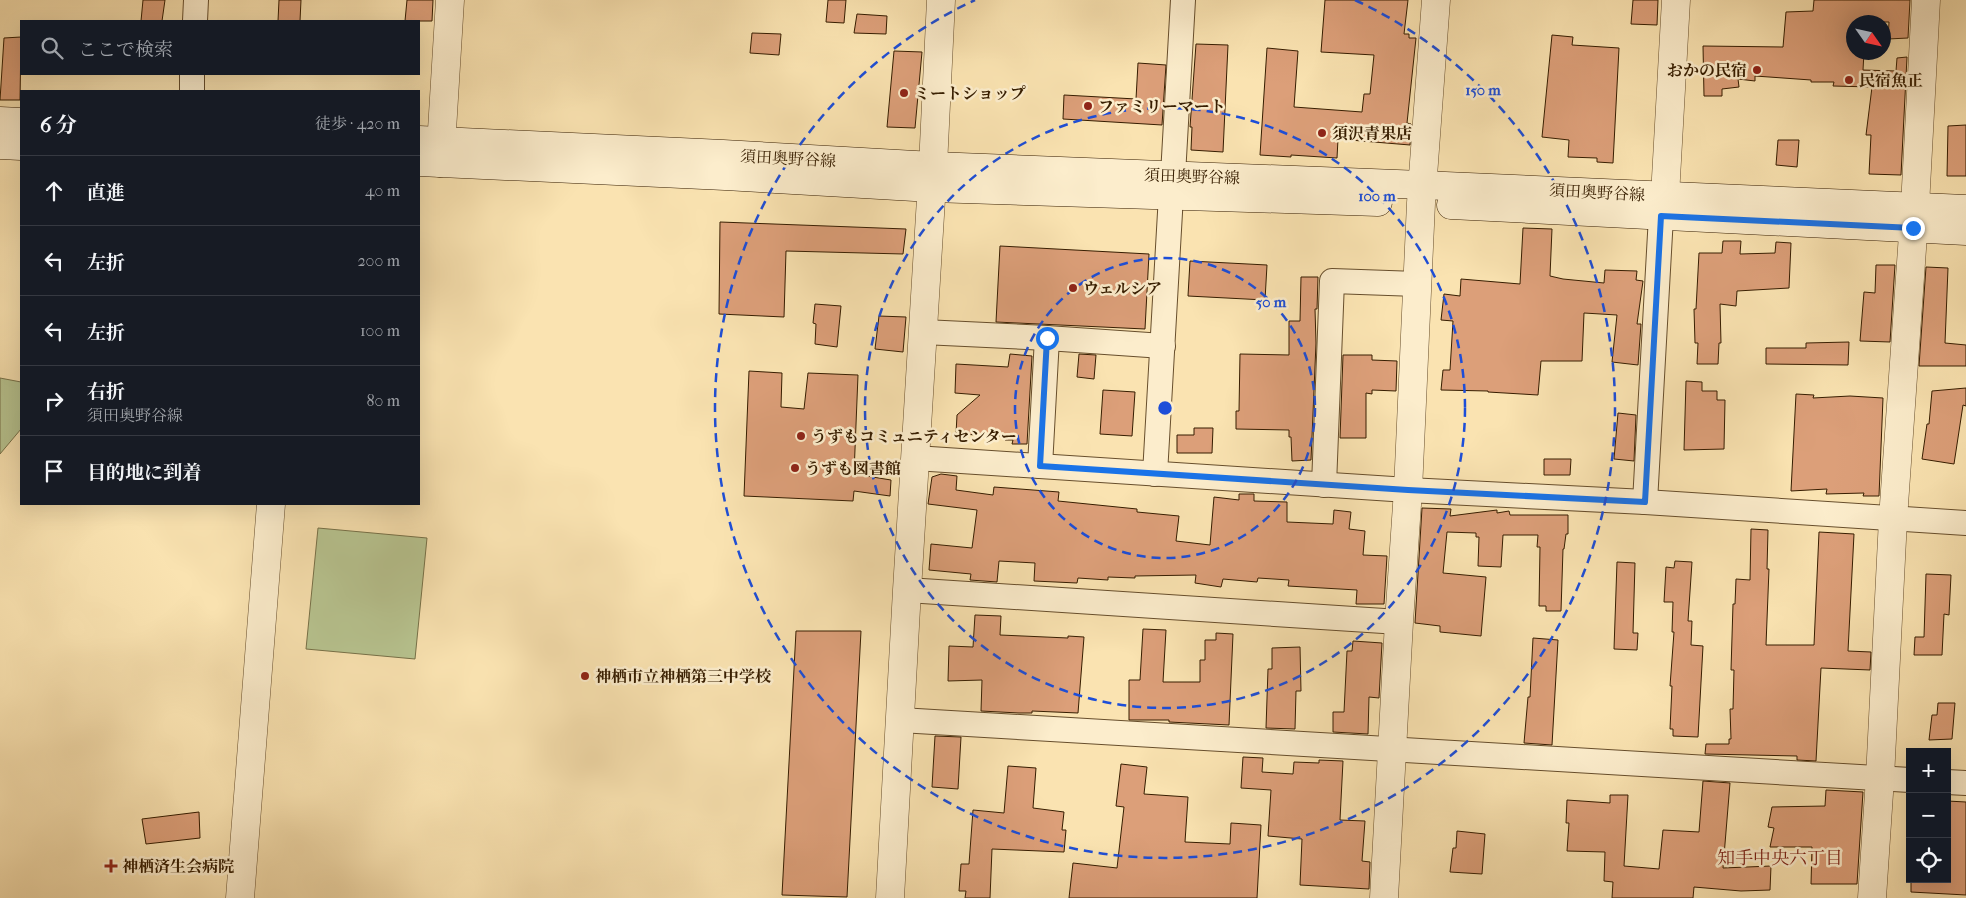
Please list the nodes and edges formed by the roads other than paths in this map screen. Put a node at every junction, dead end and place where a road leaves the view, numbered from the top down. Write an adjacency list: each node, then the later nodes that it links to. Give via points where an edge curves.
1 (196, 0): 8 (street)
2 (450, 0): 15 (street)
3 (941, 0): 16 (street)
4 (1183, 0): 17 (street)
5 (1436, 0): 18 (street)
6 (1676, 0): 19 (street)
7 (1926, 0): 21 (street)
8 (195, 20)
9 (192, 75): 10 (street)
10 (192, 90)
11 (0, 122): 12 (street)
12 (20, 122)
13 (0, 145): 14 (street)
14 (20, 146)
15 (430, 151): 16 (street, 須田奥野谷線, via 725,176)
16 (933, 177): 17 (street, 須田奥野谷線); 24 (street)
17 (1172, 185): 18 (street, 須田奥野谷線); 26 (street)
18 (1421, 194): 19 (street, 須田奥野谷線); 23 (street)
19 (1663, 206): 21 (street, 須田奥野谷線); 32 (street)
20 (1966, 209): 21 (street, 須田奥野谷線)
21 (1914, 217): 22 (street, 須田奥野谷線); 34 (street)
22 (1966, 230)
23 (1417, 284): 30 (street, via 1332,280); 31 (street)
24 (923, 332): 25 (street); 27 (street)
25 (1047, 338): 26 (street); 28 (street)
26 (1163, 346): 29 (street)
27 (914, 458): 28 (street); 36 (street)
28 (1040, 466): 29 (street)
29 (1155, 474): 30 (street)
30 (1324, 484): 31 (street)
31 (1408, 490): 32 (street); 37 (street)
32 (1645, 502): 34 (street)
33 (271, 505): 44 (street)
34 (1893, 519): 35 (street); 40 (street)
35 (1966, 523)
36 (907, 590): 37 (street); 38 (street)
37 (1399, 622): 39 (street)
38 (900, 720): 39 (street); 45 (street)
39 (1393, 748): 40 (street); 46 (street)
40 (1880, 778): 41 (street); 47 (street)
41 (1906, 780)
42 (1951, 782): 43 (street)
43 (1966, 783)
44 (240, 898)
45 (890, 898)
46 (1384, 898)
47 (1872, 898)

